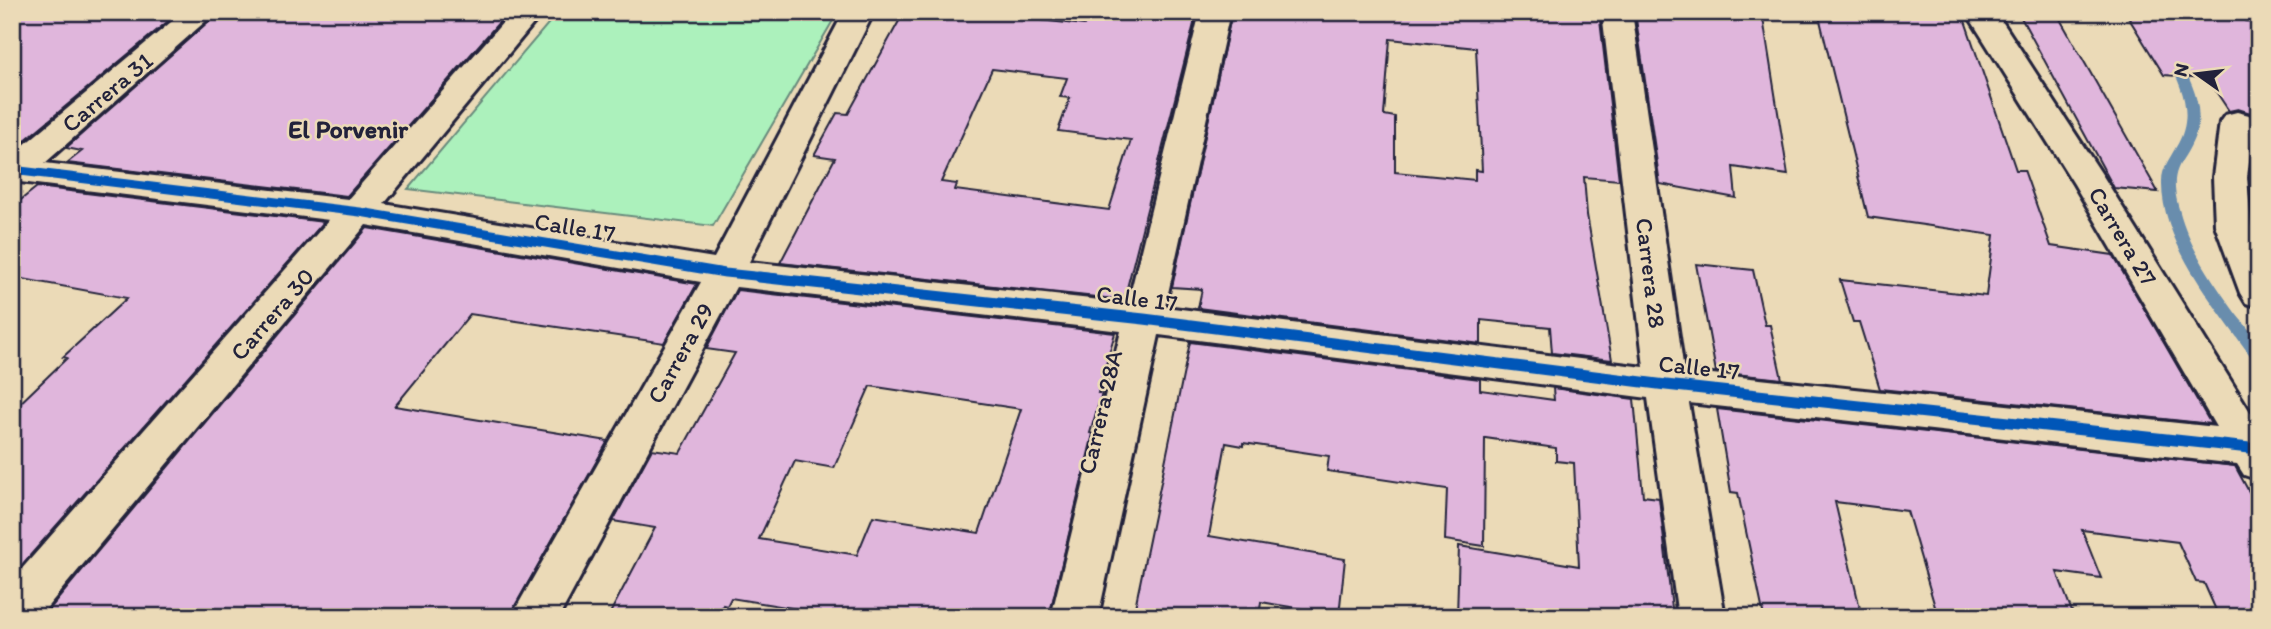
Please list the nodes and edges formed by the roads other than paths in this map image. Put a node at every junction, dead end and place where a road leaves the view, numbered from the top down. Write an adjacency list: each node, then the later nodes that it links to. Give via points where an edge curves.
1 (201, 12): 8 (street, Carrera 31)
2 (528, 12): 9 (street, Carrera 30)
3 (859, 12): 10 (street, Carrera 29)
4 (1215, 12): 12 (street, Carrera 28A)
5 (1617, 12): 13 (street, Carrera 28)
6 (1981, 12): 14 (street, Carrera 27)
7 (2237, 122): 11 (street, via 2230,177 2233,225)
8 (13, 171): 9 (street, Calle 17)
9 (360, 212): 10 (street, Calle 17); 15 (street, Carrera 30)
10 (725, 273): 12 (street, Calle 17); 16 (street, Carrera 29)
11 (2259, 293)
12 (1144, 319): 13 (street, Calle 17); 17 (street, Carrera 28A)
13 (1666, 385): 14 (street, Calle 17); 18 (street, Carrera 28)
14 (2256, 453)
15 (12, 614)
16 (534, 617)
17 (1074, 617)
18 (1702, 617)

